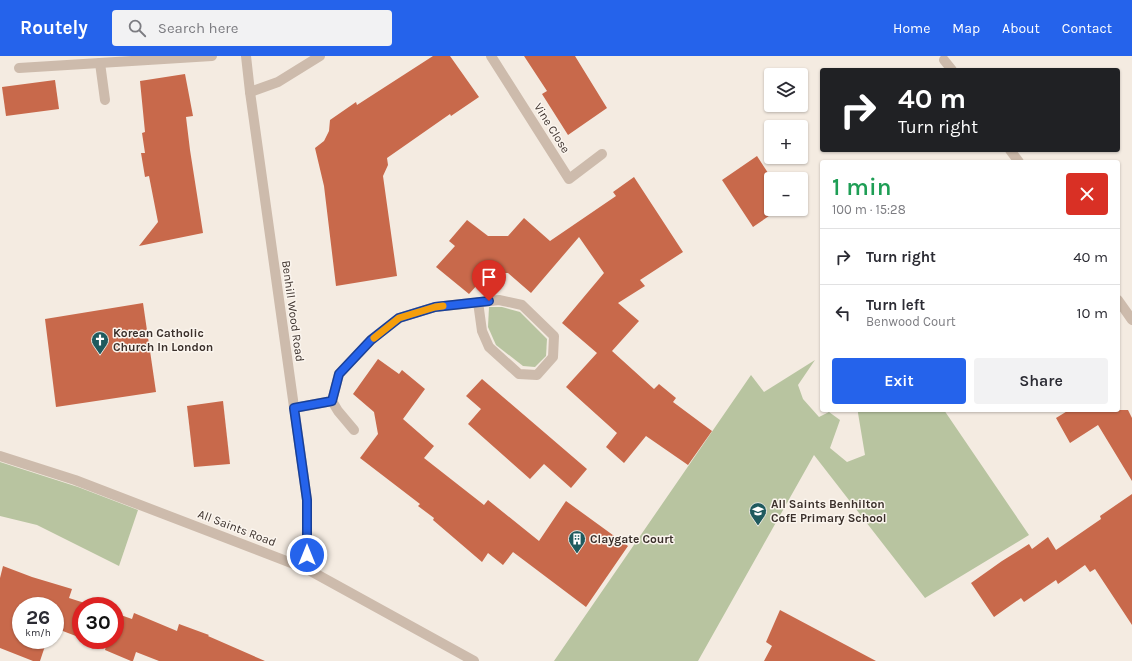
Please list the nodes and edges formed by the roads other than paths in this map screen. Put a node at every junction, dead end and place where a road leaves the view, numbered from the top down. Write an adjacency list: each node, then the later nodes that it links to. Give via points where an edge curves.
1 (212, 56): 6 (street)
2 (246, 56): 9 (street, Benhill Wood Road)
3 (320, 56): 9 (street, via 278,82)
4 (491, 56): 11 (street, Vine Close, via 569,179)
5 (944, 60): 8 (street)
6 (100, 63): 7 (street); 10 (street)
7 (19, 68)
8 (950, 68)
9 (250, 92): 16 (street, Benhill Wood Road)
10 (105, 100)
11 (602, 154)
12 (478, 302): 12 (street, via 499,300 522,305 554,336 553,357 537,375 519,374 489,348 482,331); 15 (street, via 435,307 399,318 371,340 339,374)
13 (1120, 303): 14 (street)
14 (1132, 320)
15 (332, 401): 16 (street); 17 (street)
16 (294, 408): 19 (street, Benhill Wood Road, via 307,500)
17 (354, 430)
18 (0, 456): 19 (street, All Saints Road, via 75,480)
19 (307, 569): 20 (street, All Saints Road)
20 (474, 661)

